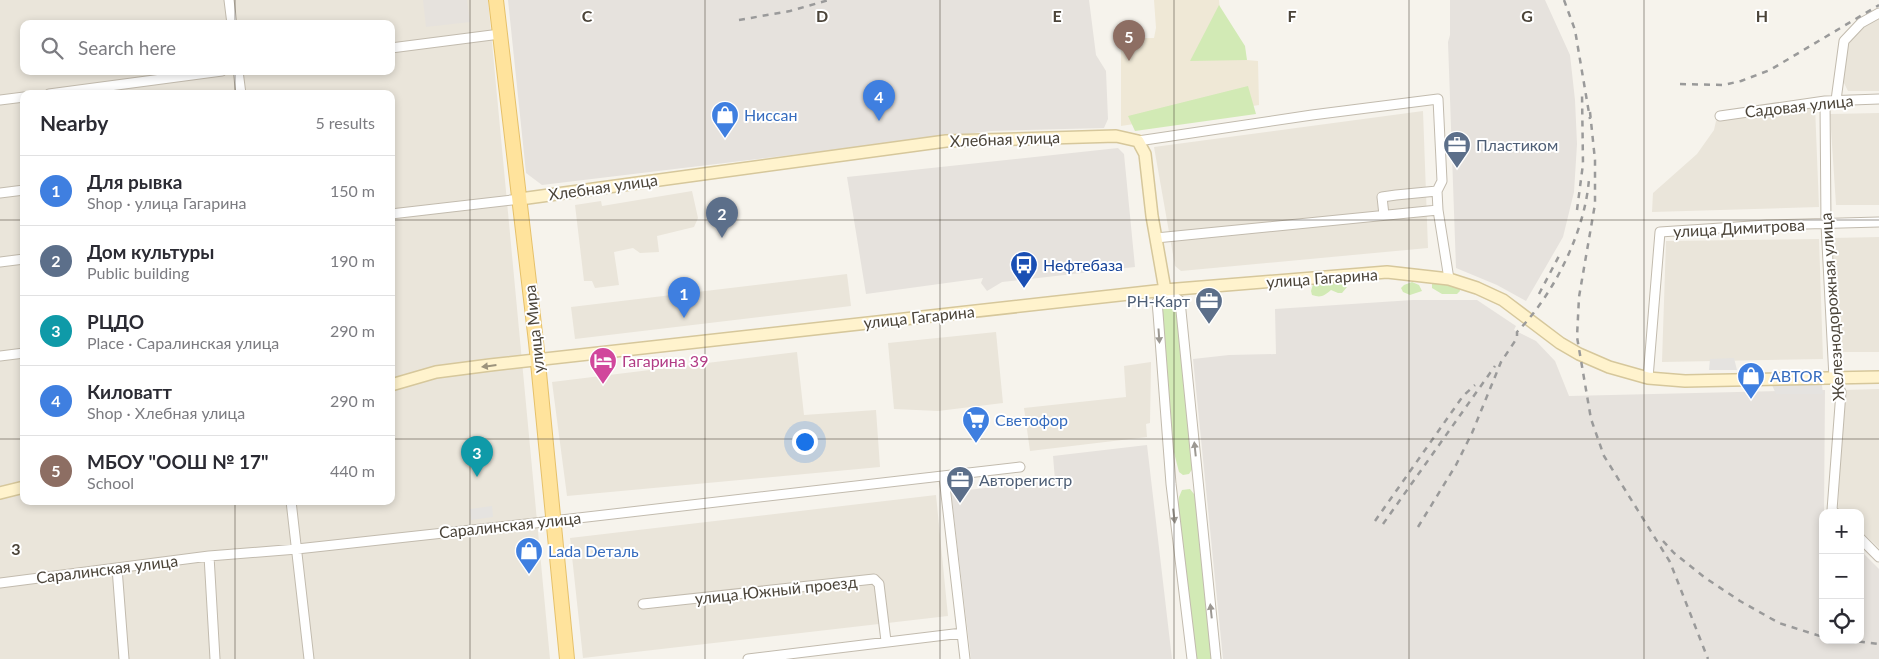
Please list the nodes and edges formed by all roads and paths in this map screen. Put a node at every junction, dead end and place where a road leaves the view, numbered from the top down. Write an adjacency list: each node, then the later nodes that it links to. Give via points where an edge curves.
1 (229, 0): 4 (street)
2 (496, 0): 5 (main road, улица Мира)
3 (1879, 14): 14 (street, via 1860,24 1844,41)
4 (232, 20)
5 (500, 34): 6 (street); 21 (main road, улица Мира)
6 (395, 47)
7 (192, 75): 9 (street)
8 (239, 75): 10 (street)
9 (78, 90)
10 (240, 90)
11 (20, 98): 13 (street)
12 (1879, 99): 14 (street, Садовая улица)
13 (0, 100)
14 (1836, 100): 15 (street, Садовая улица)
15 (1825, 101): 16 (street, Садовая улица); 26 (street, Железнодорожная улица)
16 (1720, 116)
17 (1138, 141): 19 (street, Хлебная улица, via 1438,99 1442,180); 21 (street, Хлебная улица, via 1098,135 946,141); 27 (street, via 1145,154)
18 (20, 190): 20 (street)
19 (1437, 192): 22 (street, Хлебная улица); 24 (street, via 1382,198)
20 (0, 193)
21 (520, 199): 23 (street, Хлебная улица); 34 (main road, улица Мира)
22 (1438, 210): 24 (street); 30 (street, Хлебная улица)
23 (395, 214)
24 (1384, 215): 27 (street)
25 (1879, 222): 26 (street, улица Димитрова)
26 (1826, 224): 36 (street, улица Димитрова, via 1660,232); 37 (street, Железнодорожная улица)
27 (1156, 238): 31 (street)
28 (20, 260): 29 (street)
29 (0, 262)
30 (1449, 279): 31 (street, улица Гагарина, via 1387,272); 36 (street, улица Гагарина, via 1502,300 1579,354)
31 (1165, 290): 34 (street, улица Гагарина); 61 (street, one-way to 61, via 1157,302 1171,484); 62 (street, one-way to 31, via 1180,301)
32 (20, 354): 33 (street)
33 (0, 356)
34 (538, 360): 38 (street, улица Гагарина, one-way to 38, via 436,372); 45 (main road, улица Мира)
35 (1879, 376): 37 (street, улица Гагарина)
36 (1648, 378): 37 (street, улица Гагарина, via 1685,381)
37 (1834, 378): 44 (street, Железнодорожная улица, via 1840,392)
38 (395, 384)
39 (1020, 467): 40 (street, Саралинская улица)
40 (944, 477): 45 (street, Саралинская улица); 53 (street)
41 (20, 488): 42 (street)
42 (0, 493)
43 (292, 505): 47 (street)
44 (1832, 509)
45 (554, 520): 47 (street, Саралинская улица); 58 (main road, улица Мира)
46 (1864, 542): 49 (street)
47 (297, 549): 48 (street, Саралинская улица); 57 (street)
48 (209, 556): 50 (street, Саралинская улица); 56 (street)
49 (1879, 557)
50 (117, 568): 51 (street, Саралинская улица); 55 (street)
51 (0, 583)
52 (643, 604): 54 (street, улица Южный проезд, via 874,579 879,584)
53 (962, 633): 54 (street); 60 (street)
54 (886, 641): 59 (street)
55 (124, 659)
56 (215, 659)
57 (309, 659)
58 (567, 659)
59 (748, 659)
60 (965, 659)
61 (1192, 659)
62 (1216, 659)

